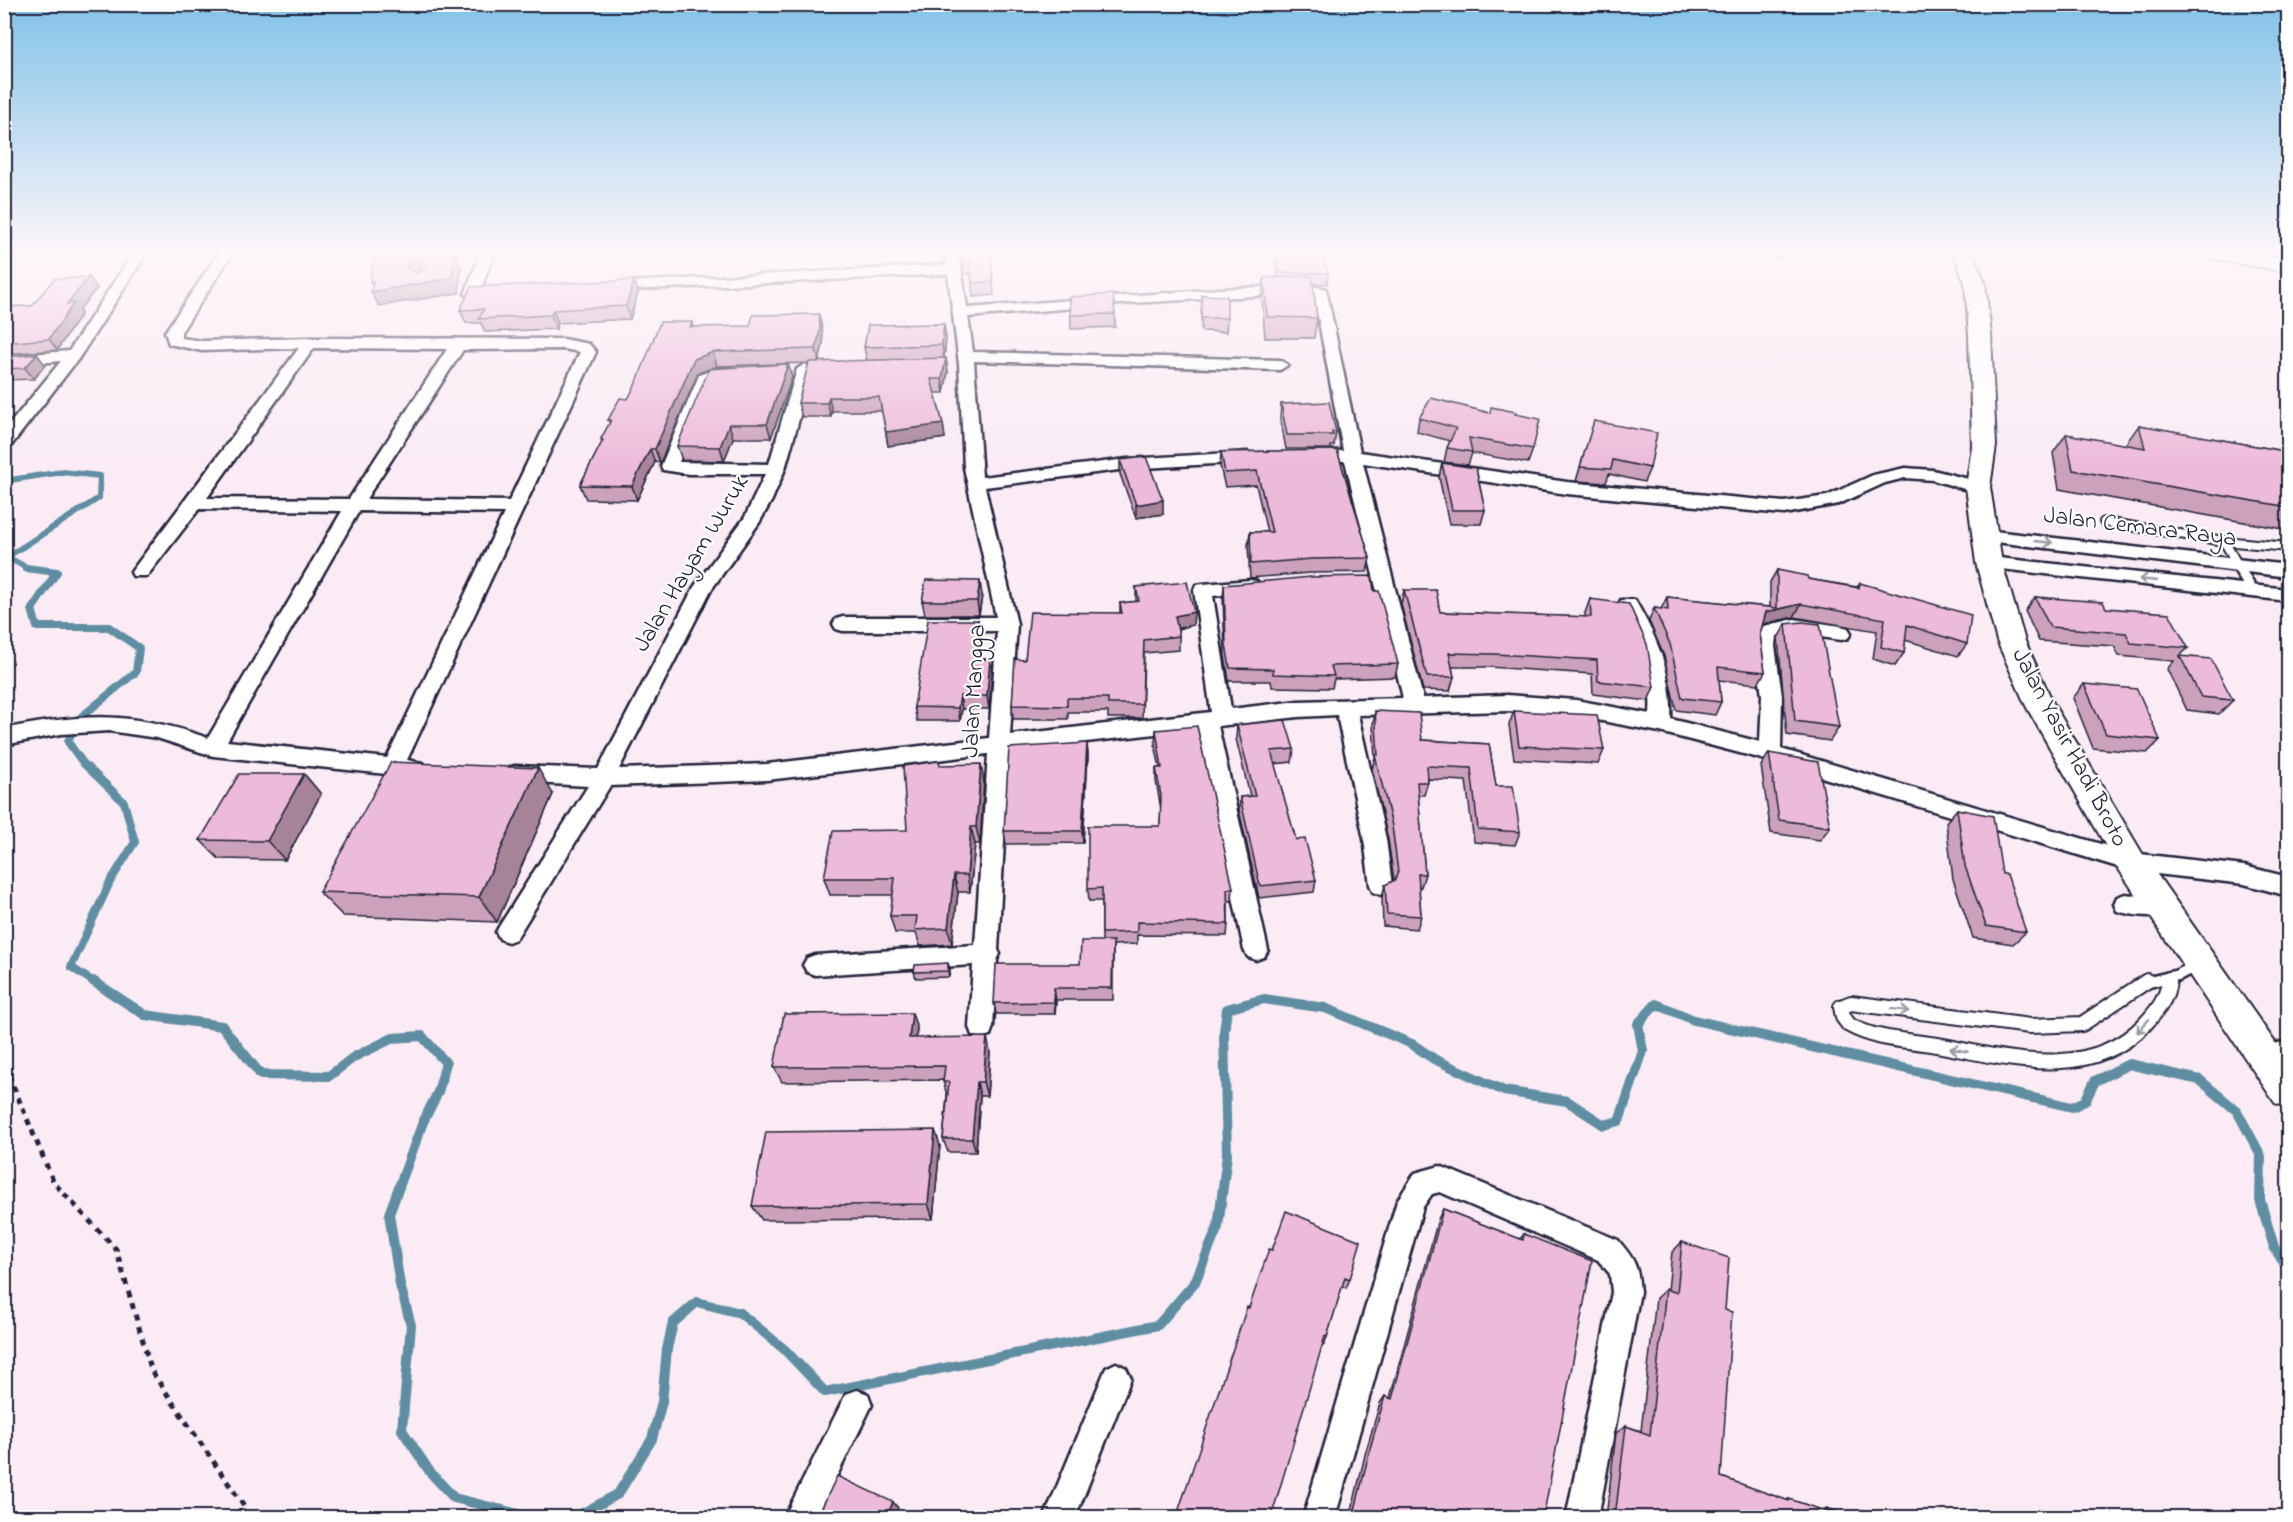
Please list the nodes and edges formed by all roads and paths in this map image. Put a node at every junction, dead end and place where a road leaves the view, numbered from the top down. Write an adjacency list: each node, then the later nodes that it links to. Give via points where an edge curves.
1 (94, 324): 8 (street)
2 (178, 324): 6 (street, via 173,332 174,341 202,346)
3 (959, 324): 10 (street, Jalan Mangga)
4 (1327, 324): 17 (street)
5 (1979, 324): 20 (street, Jalan Yasir Hadi Broto, via 1984,446)
6 (310, 343): 7 (street); 21 (street)
7 (458, 345): 22 (street); 23 (street, via 576,345 588,352)
8 (74, 356): 9 (street); 14 (street)
9 (4, 361)
10 (963, 362): 11 (street); 19 (street, Jalan Mangga)
11 (1280, 365)
12 (783, 370): 18 (street, Jalan Hayam Wuruk, via 811,369)
13 (750, 372): 18 (street, via 717,373 705,378 669,466)
14 (4, 443)
15 (1294, 455): 17 (street)
16 (1263, 456): 19 (street, via 1127,464)
17 (1352, 456): 20 (street, via 1567,488 1784,508 1838,499 1904,473); 32 (street)
18 (776, 469): 53 (street, Jalan Hayam Wuruk, via 753,519 703,587)
19 (975, 483): 40 (street, Jalan Mangga)
20 (1978, 486): 27 (street, Jalan Yasir Hadi Broto)
21 (194, 503): 22 (street); 31 (street)
22 (353, 506): 23 (street); 48 (street)
23 (514, 507): 50 (street)
24 (2104, 522): 25 (lane)
25 (2224, 542): 26 (lane); 29 (lane)
26 (2289, 547)
27 (1987, 549): 28 (street, Jalan Cemara Raya, one-way to 28); 35 (street, one-way to 27); 54 (street, Jalan Yasir Hadi Broto, via 2011,641 2040,706)
28 (2172, 557): 29 (street, Jalan Cemara Raya); 35 (street)
29 (2237, 565): 30 (street, Jalan Cemara Raya); 36 (lane)
30 (2289, 571)
31 (140, 572)
32 (1381, 580): 33 (street); 42 (street)
33 (1357, 581)
34 (1274, 584): 44 (street, via 1203,590)
35 (2200, 585): 36 (street)
36 (2252, 591): 37 (street)
37 (2289, 595)
38 (1628, 605): 45 (street, via 1655,656 1662,702)
39 (843, 624): 40 (street)
40 (1007, 624): 47 (street, Jalan Mangga)
41 (1841, 633): 49 (street, via 1788,626 1767,632 1765,646 1772,696)
42 (1415, 706): 43 (street); 45 (street, via 1553,706)
43 (1347, 708): 44 (street, via 1298,709); 55 (street)
44 (1214, 719): 47 (street); 60 (street)
45 (1660, 724): 49 (street)
46 (4, 737): 48 (street, via 64,724 128,723)
47 (1000, 745): 53 (street, via 767,772); 61 (street, Jalan Mangga)
48 (213, 748): 50 (street)
49 (1770, 754): 54 (street)
50 (393, 767): 51 (street)
51 (440, 770)
52 (498, 773): 53 (street)
53 (604, 778): 59 (street, Jalan Hayam Wuruk)
54 (2131, 862): 56 (street, via 2244,874); 58 (street, Jalan Yasir Hadi Broto)
55 (1382, 885)
56 (2289, 887)
57 (2125, 904): 58 (street)
58 (2162, 906): 62 (street, Jalan Yasir Hadi Broto)
59 (508, 932)
60 (1256, 950)
61 (988, 954): 63 (street); 65 (street, Jalan Mangga)
62 (2201, 963): 64 (lane); 66 (street, Jalan Yasir Hadi Broto)
63 (815, 965)
64 (2169, 977): 64 (lane, one-way to 64, via 2168,996 2135,1035 2112,1050 2080,1060 1980,1053 1864,1032 1841,1014 1841,1007 1851,1003 2030,1026 2082,1024 2147,981)
65 (981, 1028)
66 (2276, 1054): 68 (street, Jalan Yasir Hadi Broto)
67 (4, 1064): 71 (path, via 54,1183 116,1249 152,1372)
68 (2289, 1091)
69 (1116, 1378): 73 (street)
70 (857, 1405): 72 (street)
71 (252, 1518)
72 (799, 1518)
73 (1059, 1518)
74 (1319, 1518): 75 (street, via 1411,1201 1424,1182 1440,1179 1608,1250 1624,1268 1626,1292)
75 (1582, 1518)

